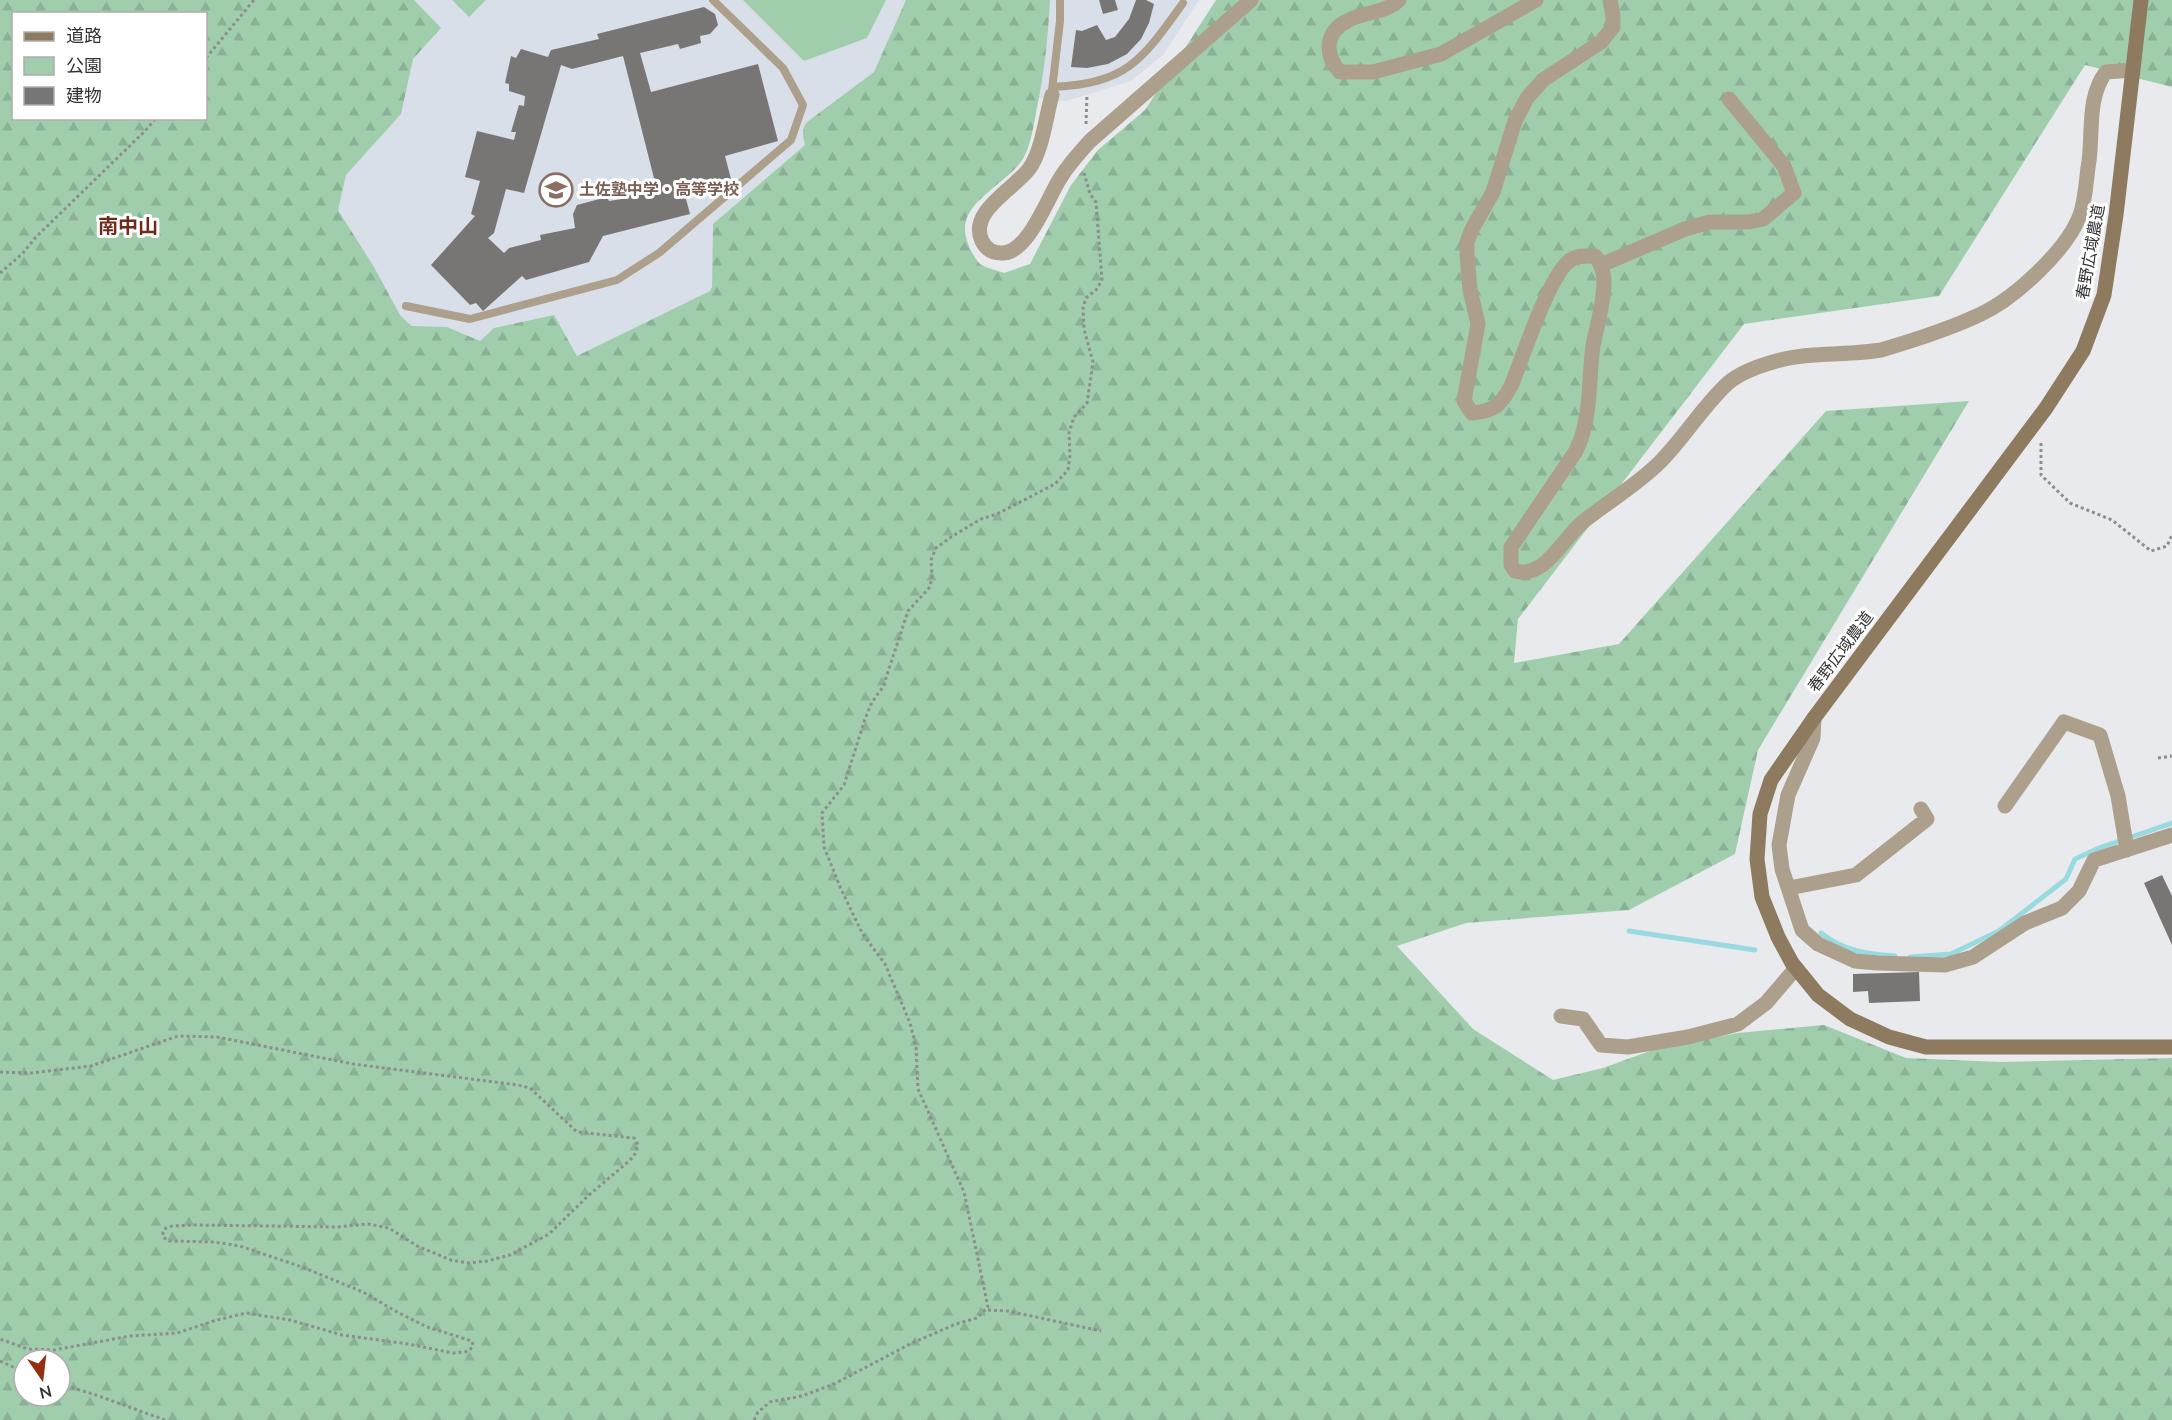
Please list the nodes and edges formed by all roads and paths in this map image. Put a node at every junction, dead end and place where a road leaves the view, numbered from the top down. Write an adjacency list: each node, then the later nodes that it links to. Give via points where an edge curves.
1 (254, 0): 10 (path)
2 (713, 0): 20 (lane, via 783,68 803,105 791,140 659,253 617,280 470,319)
3 (1060, 0): 13 (lane)
4 (1251, 0): 13 (street, via 1074,158 1020,246 1002,254 992,251 984,244 980,222 1029,169)
5 (1400, 0): 6 (street, via 1392,7 1347,21 1334,32 1328,47 1340,72 1373,72 1441,54)
6 (1536, 0)
7 (1610, 0): 18 (street, via 1612,27 1600,42 1543,80 1527,98 1515,121 1493,192 1467,242 1470,290 1478,324 1464,401 1472,413 1490,412 1502,402 1553,282 1570,260 1594,256)
8 (2141, 0): 11 (street, 春野広域農道)
9 (1183, 3): 12 (lane, via 1153,45 1131,66)
10 (207, 57)
11 (2133, 70): 18 (street, via 2106,72 2099,81 2094,95 2081,214 2051,260 2006,300 1982,314 1881,350 1774,361 1745,373 1729,383 1661,461 1582,522 1545,563 1524,573 1515,571 1511,547 1584,435 1594,344 1604,299); 21 (street, 春野広域農道, via 2104,295 2083,351)
12 (1088, 84): 13 (lane); 16 (path)
13 (1052, 91)
14 (1729, 99): 18 (street, via 1784,166 1794,193 1763,219 1710,222 1685,229)
15 (154, 120): 19 (path)
16 (1087, 126)
17 (1083, 170): 35 (path, via 1096,202 1102,280 1086,298 1083,308 1093,362 1087,403 1074,417 1069,433 1068,470 1055,484 981,519 936,548 931,560 930,587 908,611 883,687 865,719 844,785 822,813 824,847 841,889 862,933 885,964 909,1020 916,1046 918,1089 964,1192 988,1304)
18 (1601, 265)
19 (0, 273)
20 (406, 306)
21 (2037, 420): 22 (path, via 2041,475 2070,503 2112,520 2151,550 2167,546); 23 (street, 春野広域農道)
22 (2172, 535)
23 (1814, 718): 30 (street, via 1814,738 1788,795 1779,845); 31 (street, 春野広域農道, via 1772,780 1760,814 1757,859 1762,897 1778,938)
24 (2172, 756): 25 (path)
25 (2158, 758)
26 (2005, 806): 29 (street, via 2064,722 2100,735 2118,795)
27 (1921, 809): 30 (street, via 1927,819 1856,875)
28 (2172, 835): 29 (street)
29 (2127, 850): 30 (street, via 2094,860 2079,891 2062,908 2025,923 1973,957 1945,965 1855,961 1818,944 1802,930)
30 (1789, 888)
31 (1796, 968): 32 (street, via 1766,1003 1738,1024 1688,1036 1628,1047 1601,1045 1583,1019); 33 (street, 春野広域農道, via 1818,994 1850,1019 1889,1037 1926,1047)
32 (1561, 1016)
33 (2172, 1047)
34 (0, 1072): 37 (path, via 32,1073 91,1066 177,1036 217,1037 353,1064 530,1088 577,1131 634,1138 638,1145 634,1156 549,1234 510,1255 487,1261 451,1260 417,1246 389,1228 368,1224 188,1225 172,1226 163,1232 169,1241 227,1243 302,1267 363,1292 428,1327 472,1341 470,1350 465,1352 342,1335 290,1320 246,1313 177,1333 130,1336 54,1350 28,1349)
35 (986, 1310): 36 (path); 40 (path, via 977,1318 910,1344 834,1384 770,1402)
36 (1101, 1331)
37 (0, 1339)
38 (72, 1388): 39 (path)
39 (165, 1420)
40 (754, 1420)

